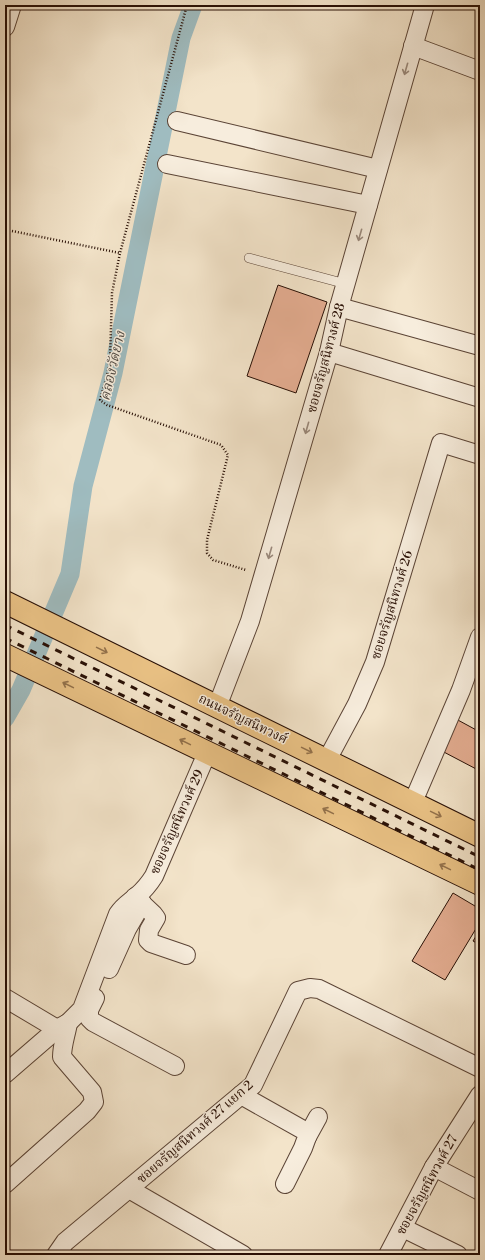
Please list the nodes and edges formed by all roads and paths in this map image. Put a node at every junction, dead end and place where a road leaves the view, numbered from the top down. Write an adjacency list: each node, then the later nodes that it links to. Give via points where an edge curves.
1 (12, 5): 4 (street)
2 (186, 5): 12 (path)
3 (424, 5): 5 (street, ซอยจรัญสนิทวงศ์ 28)
4 (5, 27)
5 (413, 46): 6 (street); 9 (street, ซอยจรัญสนิทวงศ์ 28, one-way to 9)
6 (480, 71)
7 (177, 121): 9 (street)
8 (167, 164): 10 (street)
9 (378, 168): 10 (street, ซอยจรัญสนิทวงศ์ 28)
10 (368, 205): 14 (street, ซอยจรัญสนิทวงศ์ 28, one-way to 14)
11 (12, 231): 12 (path)
12 (120, 253): 20 (path, via 112,293 110,360 99,398 107,405 221,445 228,455 206,553 213,560)
13 (249, 258): 14 (lane)
14 (346, 284): 15 (street, ซอยจรัญสนิทวงศ์ 28)
15 (339, 307): 16 (street); 17 (street, ซอยจรัญสนิทวงศ์ 28)
16 (480, 346)
17 (329, 352): 18 (street); 20 (street, ซอยจรัญสนิทวงศ์ 28, one-way to 20)
18 (480, 398)
19 (480, 455): 26 (street, ซอยจรัญสนิทวงศ์ 26, via 441,443 375,662 357,704)
20 (264, 575): 24 (street, ซอยจรัญสนิทวงศ์ 28, via 250,621)
21 (5, 602): 24 (main road, ถนนจรัญสนิทวงศ์, one-way to 24)
22 (480, 637): 27 (street, via 461,690)
23 (10, 657): 25 (main road, one-way to 23)
24 (217, 707): 26 (main road, ถนนจรัญสนิทวงศ์, one-way to 26)
25 (207, 753): 29 (main road, one-way to 25); 30 (street, ซอยจรัญสนิทวงศ์ 29, via 154,876)
26 (327, 760): 27 (main road, ถนนจรัญสนิทวงศ์)
27 (413, 802): 28 (main road, ถนนจรัญสนิทวงศ์, one-way to 28)
28 (480, 836)
29 (480, 884)
30 (139, 900): 31 (street, via 156,918 149,930 148,940); 33 (street, ซอยจรัญสนิทวงศ์ 29, via 124,905 118,914 82,1009); 34 (street, via 88,1010 88,1018)
31 (186, 954)
32 (5, 998): 33 (street)
33 (62, 1026): 36 (street, ซอยจรัญสนิทวงศ์ 29); 42 (street, via 66,1039 62,1057 92,1092 94,1102)
34 (175, 1066)
35 (480, 1068): 37 (street, ซอยจรัญสนิทวงศ์ 27 แยก 2, via 319,989 310,988 298,991 253,1085)
36 (5, 1074)
37 (241, 1095): 40 (street, via 305,1131); 44 (street, ซอยจรัญสนิทวงศ์ 27 แยก 2)
38 (480, 1095): 41 (street, ซอยจรัญสนิทวงศ์ 27)
39 (318, 1117): 40 (street)
40 (307, 1136): 43 (street)
41 (434, 1167): 45 (street); 46 (street, ซอยจรัญสนิทวงศ์ 27)
42 (5, 1184)
43 (285, 1184)
44 (129, 1189): 47 (street, ซอยจรัญสนิทวงศ์ 27 แยก 2, via 65,1242); 48 (street)
45 (480, 1191)
46 (404, 1228): 49 (street, ซอยจรัญสนิทวงศ์ 27); 50 (street)
47 (56, 1255)
48 (243, 1255)
49 (388, 1255)
50 (458, 1255)

